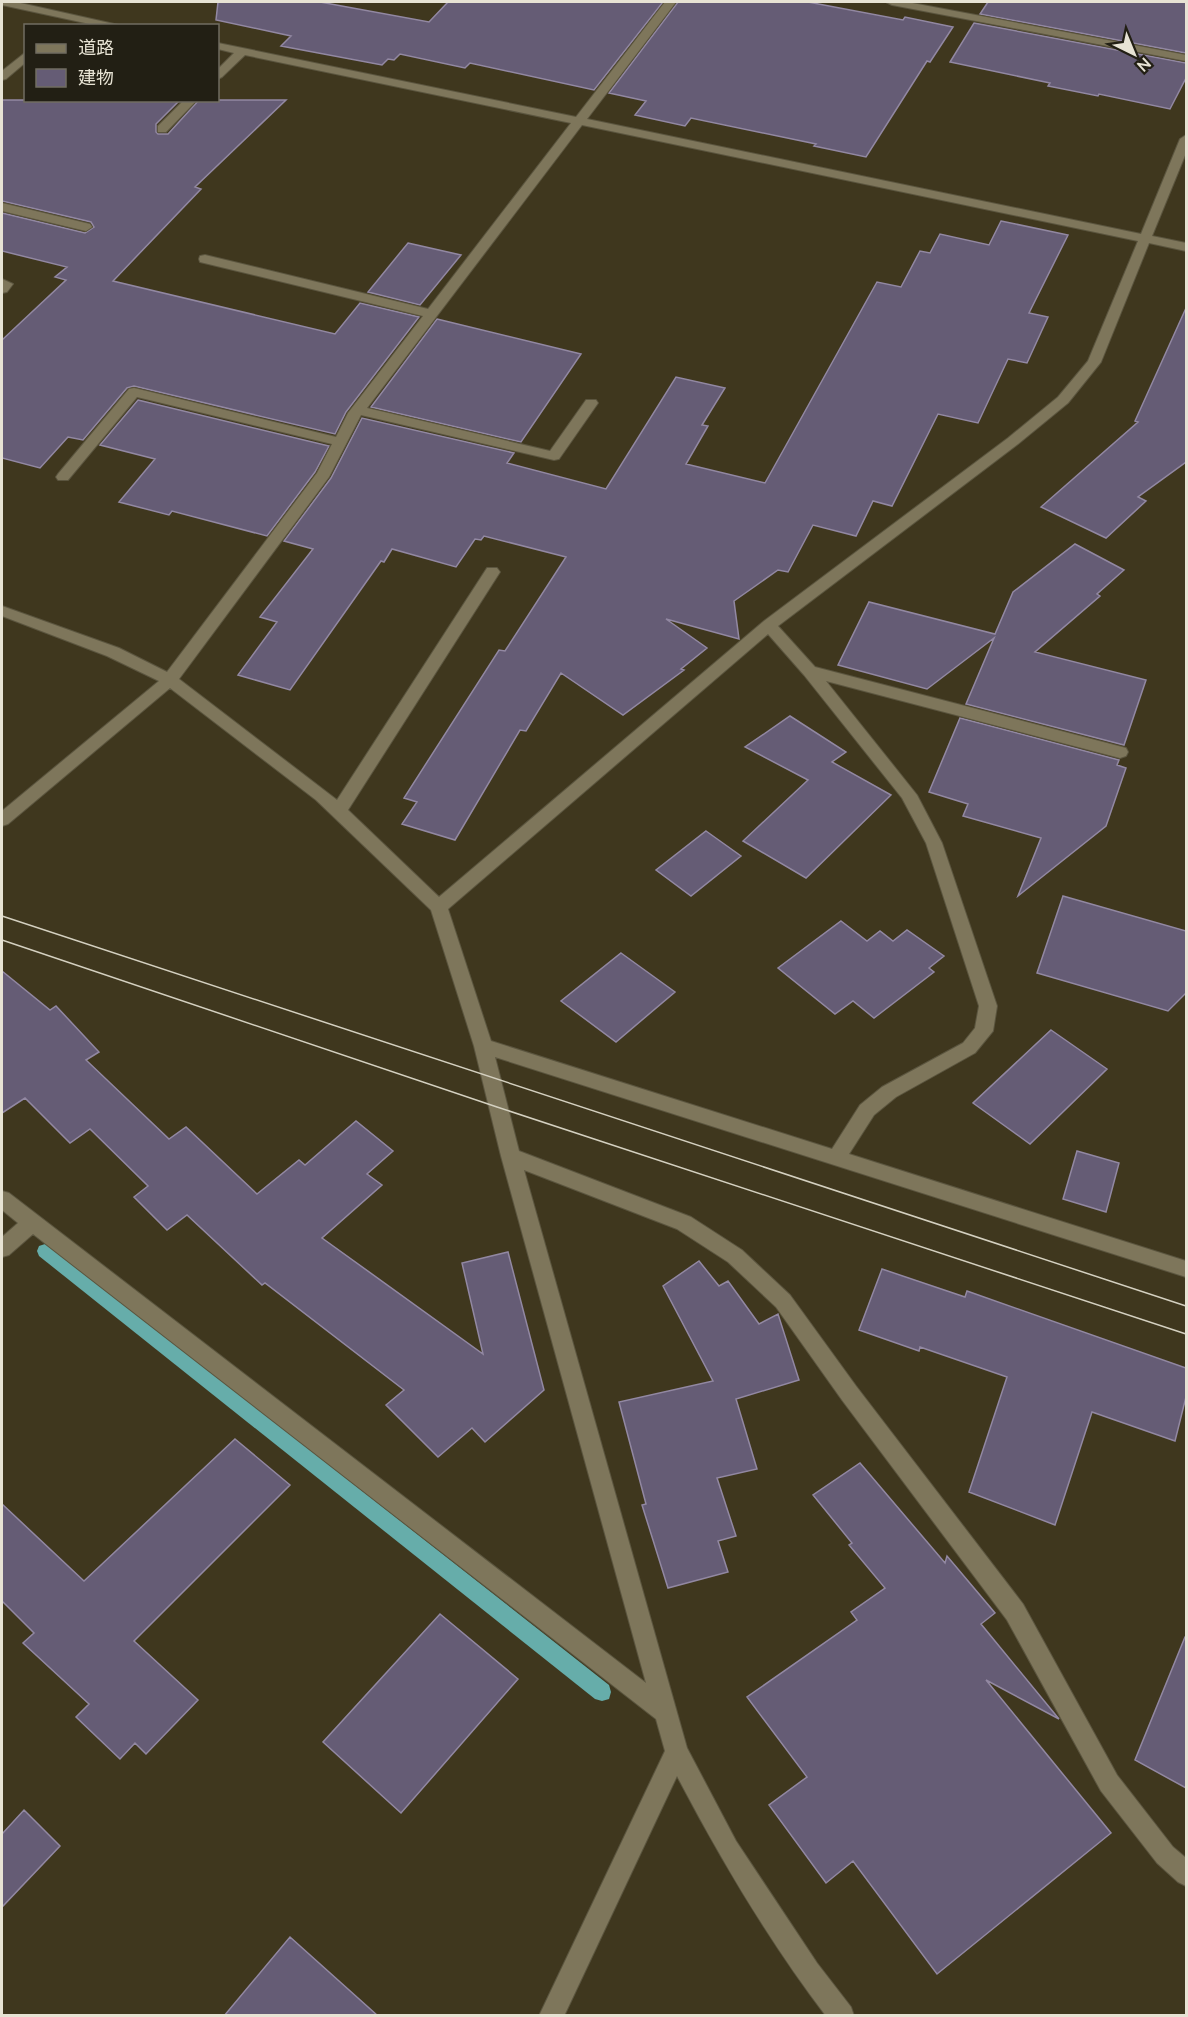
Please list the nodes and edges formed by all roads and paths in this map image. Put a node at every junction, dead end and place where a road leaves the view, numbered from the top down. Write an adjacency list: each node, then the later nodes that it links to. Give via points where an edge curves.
1 (2, 2): 4 (street)
2 (670, 2): 14 (street)
3 (892, 2): 10 (street)
4 (74, 12): 5 (street); 6 (street)
5 (61, 24)
6 (112, 24)
7 (219, 46): 8 (street)
8 (242, 51): 11 (street); 14 (street)
9 (24, 57): 12 (street)
10 (1186, 58)
11 (219, 74)
12 (2, 77)
13 (189, 102): 15 (street)
14 (580, 120): 19 (street); 24 (street)
15 (162, 129)
16 (1186, 139): 19 (street)
17 (2, 207): 18 (street)
18 (86, 227)
19 (1145, 239): 20 (street); 31 (street, via 1094,362 1063,400)
20 (1186, 247)
21 (205, 259): 24 (street)
22 (2, 283): 23 (street, via 6,284)
23 (2, 289)
24 (431, 314): 26 (street)
25 (591, 403): 26 (street, via 554,456)
26 (358, 410): 27 (street)
27 (340, 442): 28 (street, via 134,392); 33 (street, via 324,474)
28 (63, 477)
29 (492, 573): 35 (street)
30 (2, 610): 33 (street, via 103,648)
31 (769, 625): 32 (street); 37 (street)
32 (810, 671): 34 (street); 40 (street, via 909,795 934,843 988,1006 984,1031 969,1048 867,1110)
33 (170, 680): 35 (street); 36 (street)
34 (1120, 752)
35 (338, 812): 37 (street)
36 (2, 820)
37 (439, 907): 38 (street)
38 (483, 1046): 39 (street); 40 (street)
39 (510, 1156): 45 (street); 47 (street, via 684,1223 735,1256 783,1301 1015,1612 1109,1783 1165,1855)
40 (836, 1158): 44 (street)
41 (2, 1199): 42 (street)
42 (32, 1224): 43 (street); 45 (street)
43 (2, 1249)
44 (1186, 1269)
45 (667, 1713): 46 (street)
46 (677, 1752): 48 (street); 49 (street, via 728,1849 808,1972)
47 (1186, 1874)
48 (551, 2016)
49 (842, 2016)

